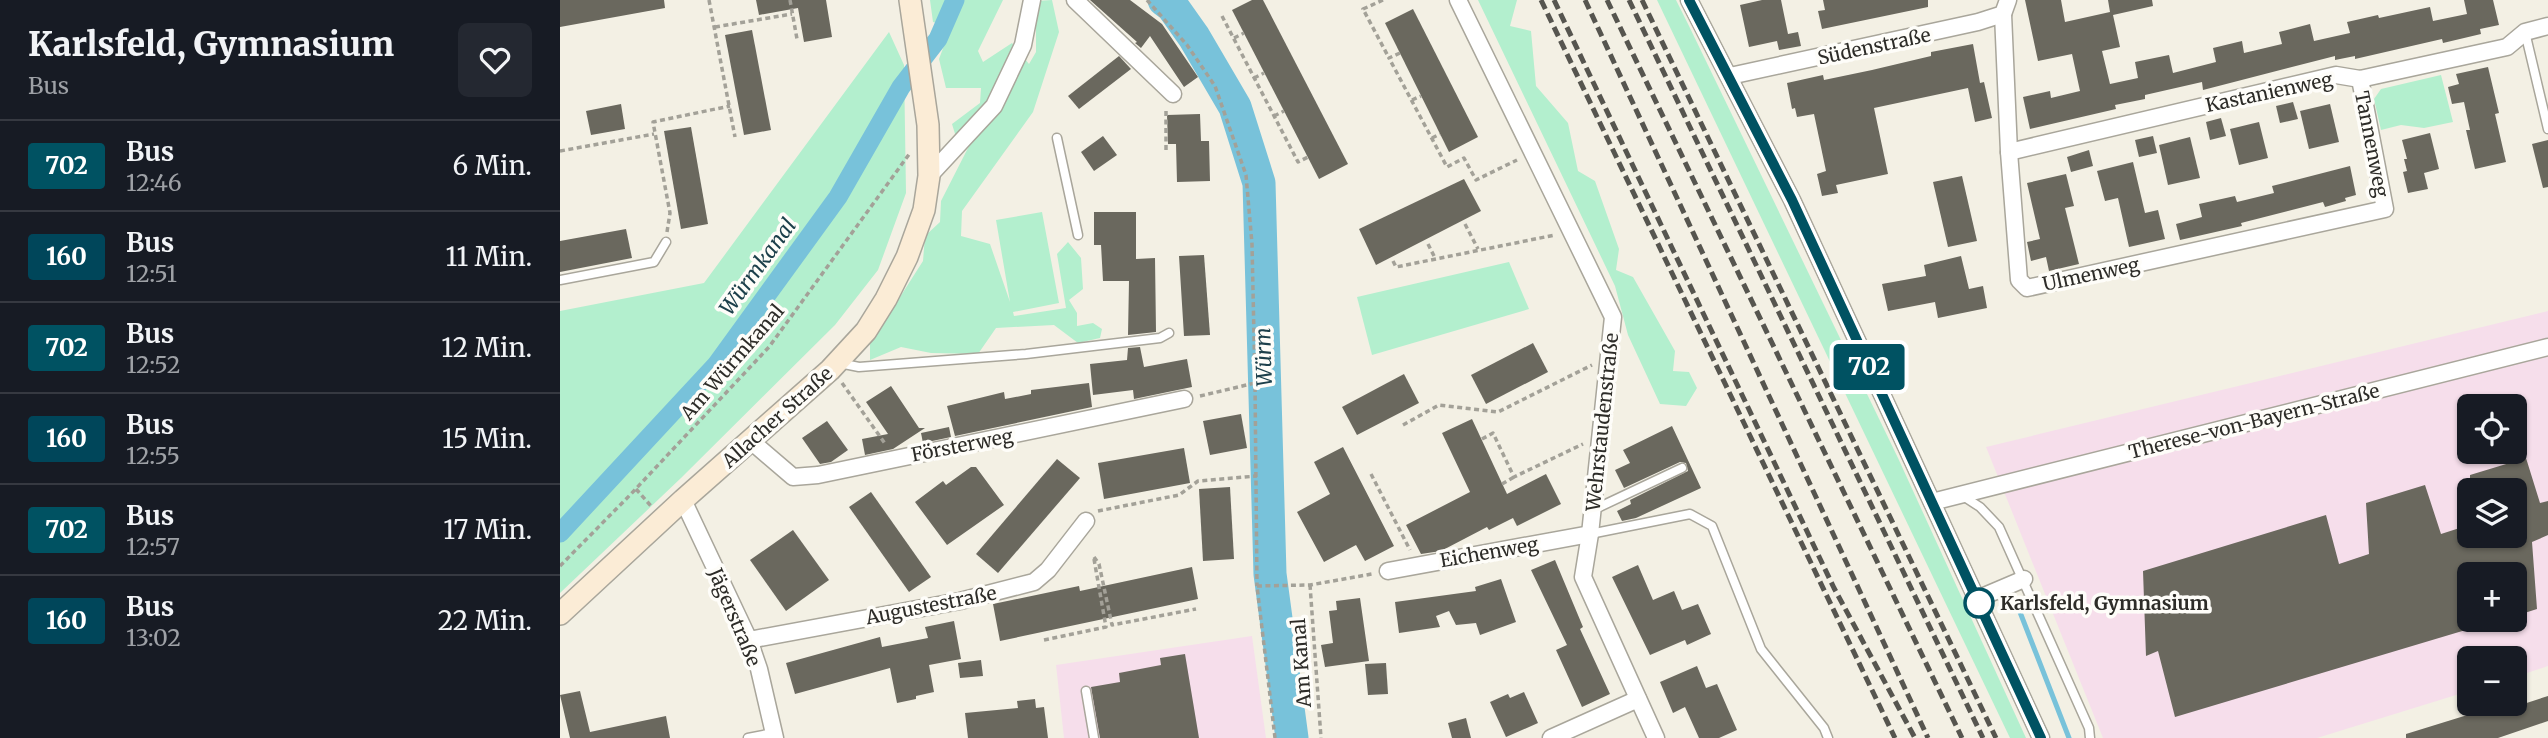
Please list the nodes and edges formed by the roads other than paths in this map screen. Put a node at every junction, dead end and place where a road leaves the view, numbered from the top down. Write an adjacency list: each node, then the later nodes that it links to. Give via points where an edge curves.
1 (1032, 0): 15 (street, via 1023,45 994,106)
2 (1075, 0): 11 (street)
3 (1458, 0): 29 (street, Wehrstaudenstraße, via 1614,317)
4 (1689, 0): 9 (street)
5 (911, 6): 15 (street, Allacher Straße, via 925,94)
6 (2005, 7): 9 (street, Südenstraße, via 1951,29); 14 (street, Ulmenweg)
7 (2548, 26): 8 (street, Kastanienweg)
8 (2525, 32): 10 (street, Kastanienweg, via 2507,47); 12 (lane)
9 (1730, 76): 28 (street)
10 (2360, 79): 14 (street, Kastanienweg, via 2336,75); 16 (street, Tannenweg)
11 (1173, 94)
12 (2548, 130)
13 (1057, 138): 17 (lane)
14 (2009, 152): 16 (street, Ulmenweg, via 2019,280 2027,288)
15 (929, 176): 22 (street, Allacher Straße, via 924,210 907,257 866,331)
16 (2385, 209)
17 (1078, 235)
18 (666, 242): 19 (lane, via 654,262)
19 (560, 280)
20 (1169, 333): 22 (lane, via 1160,338 1026,354 859,367)
21 (2548, 347): 26 (street, Therese-von-Bayern-Straße)
22 (836, 363): 24 (street, Allacher Straße)
23 (1184, 399): 24 (street, Försterweg, via 818,475 793,477)
24 (751, 441): 27 (street, Allacher Straße)
25 (1682, 468): 29 (lane)
26 (1961, 495): 28 (street, Therese-von-Bayern-Straße); 33 (lane, via 2000,527)
27 (683, 500): 35 (street, Allacher Straße); 36 (street, Jägerstraße)
28 (1932, 502): 34 (street)
29 (1592, 510): 31 (street, Wehrstaudenstraße)
30 (1086, 521): 36 (street, Augustestraße, via 1034,582 960,601)
31 (1590, 534): 32 (street, Eichenweg); 38 (street, Wehrstaudenstraße, via 1583,577); 44 (lane, via 1689,514 1712,526 1760,649)
32 (1388, 571)
33 (2024, 579): 34 (street); 46 (lane)
34 (1977, 600): 45 (street)
35 (560, 614)
36 (749, 640): 39 (street, Jägerstraße)
37 (1086, 691): 41 (lane)
38 (1638, 699): 42 (street); 43 (street, Wehrstaudenstraße)
39 (774, 736): 40 (lane)
40 (748, 738)
41 (1094, 738)
42 (1551, 738)
43 (1656, 738)
44 (1828, 738)
45 (2041, 738)
46 (2090, 738)

